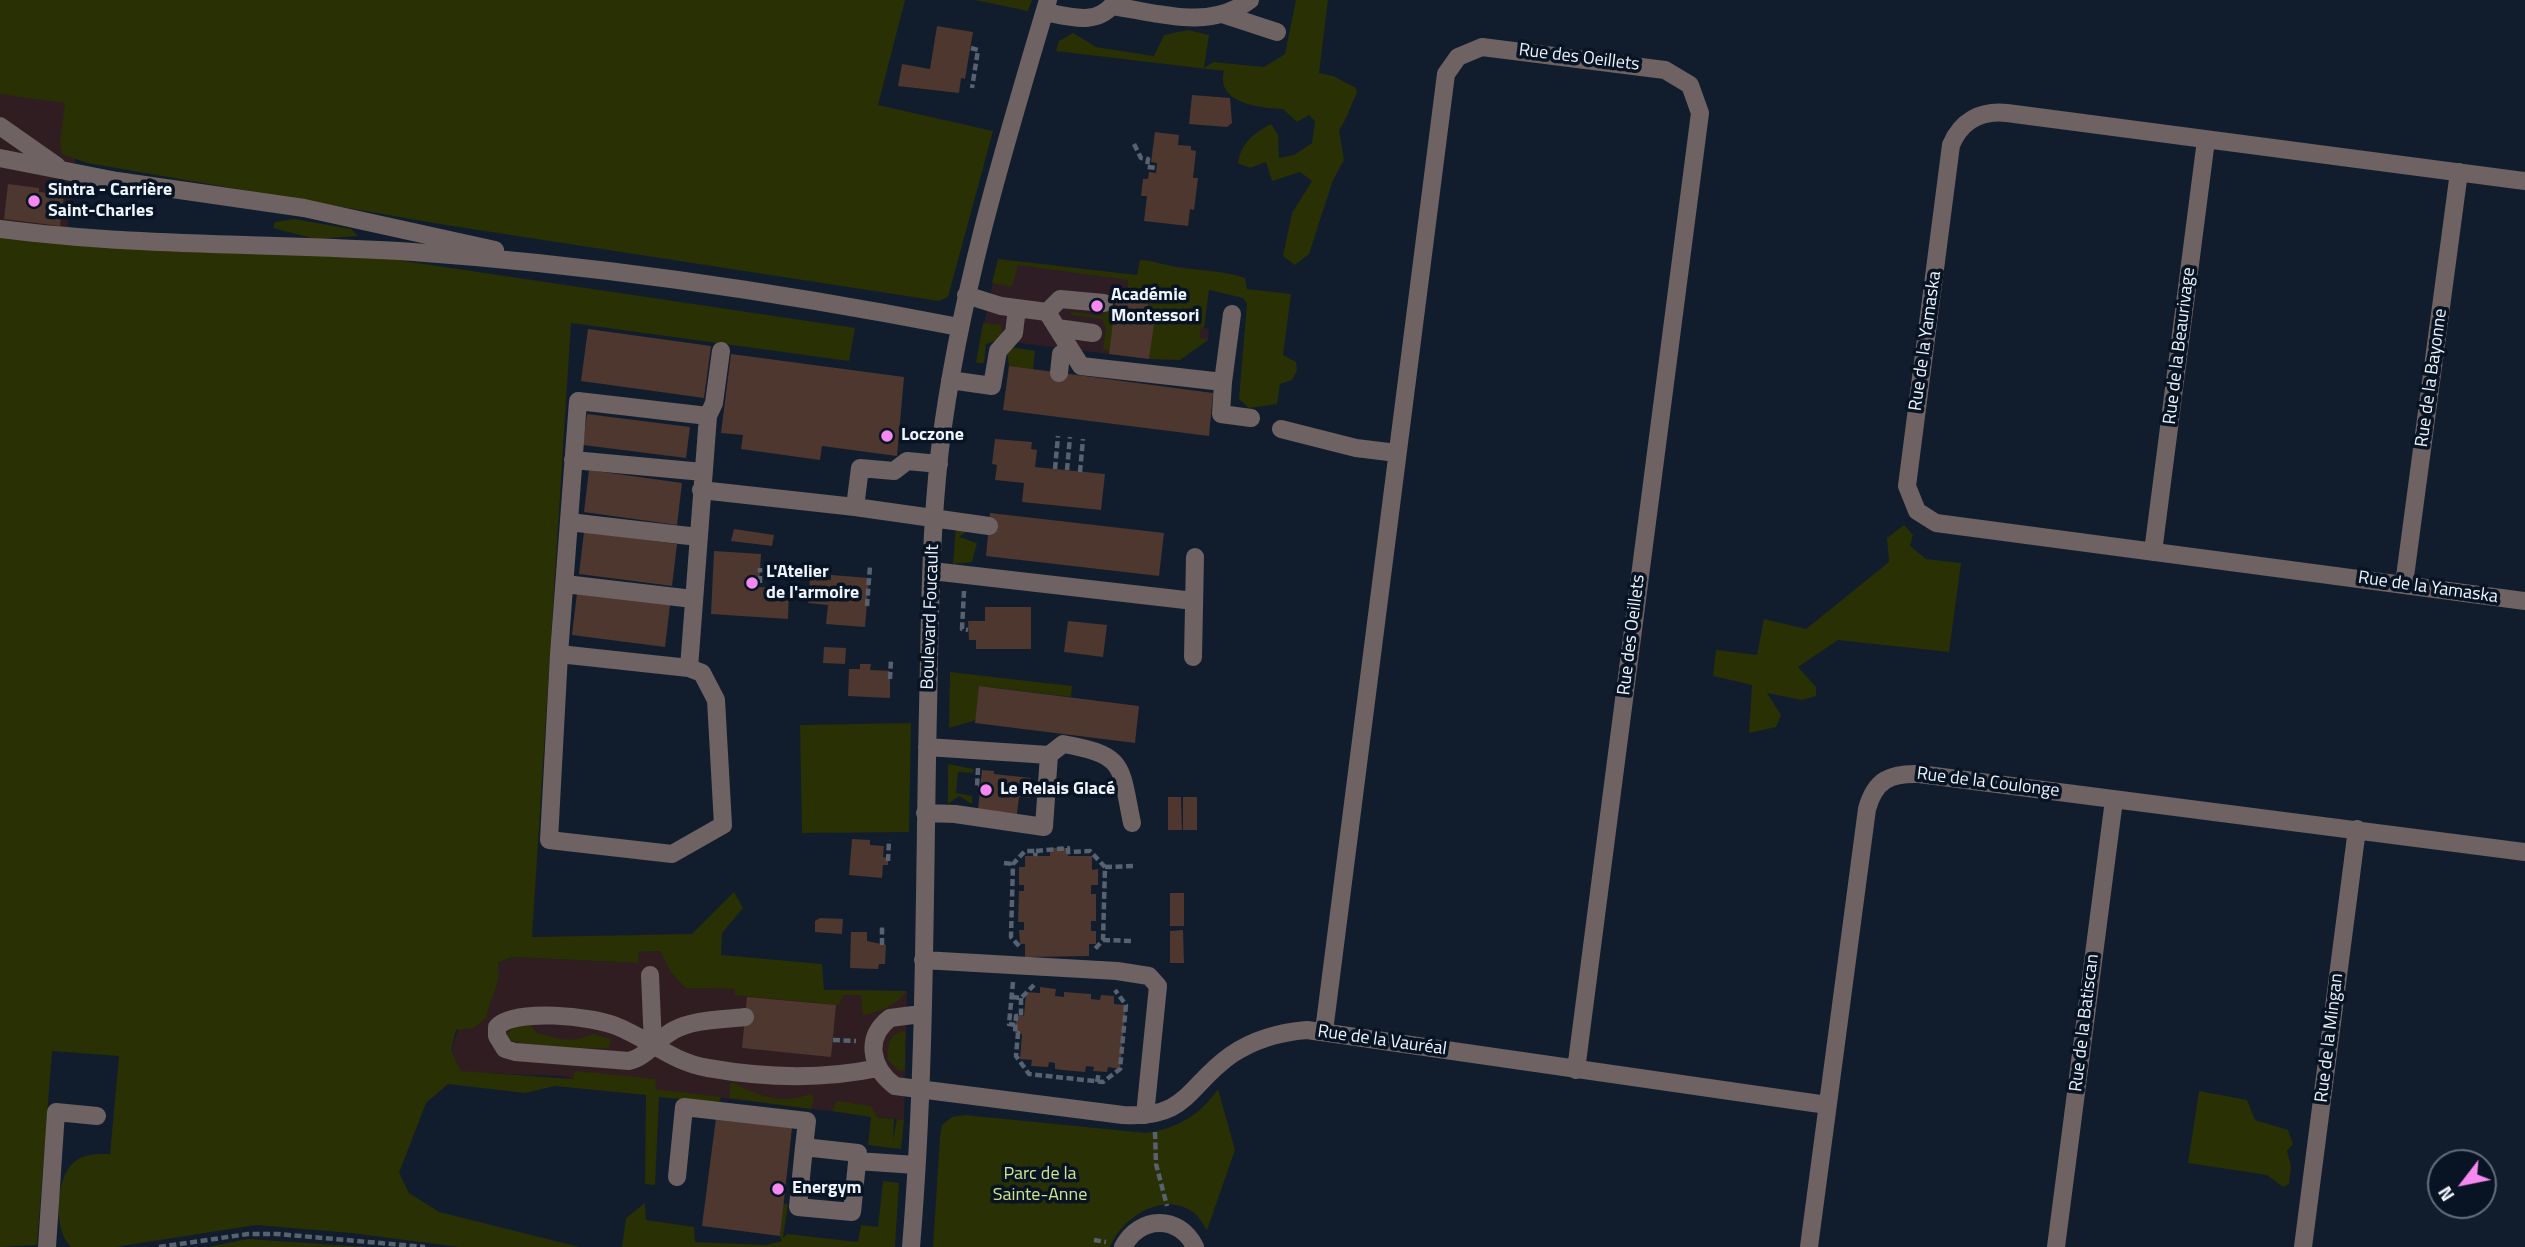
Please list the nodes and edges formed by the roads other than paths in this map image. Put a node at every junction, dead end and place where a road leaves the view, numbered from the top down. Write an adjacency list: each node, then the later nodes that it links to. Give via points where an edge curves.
1 (1250, 0): 4 (street)
2 (1114, 3): 3 (street, via 1090,19); 4 (street, via 1189,18)
3 (1046, 6): 14 (street, Boulevard Foucault)
4 (1225, 15): 5 (street)
5 (1277, 32)
6 (0, 126): 9 (street)
7 (2206, 140): 10 (street, Rue de la Yamaska); 38 (street, Rue de la Beaurivage); 38 (street, Rue de la Yamaska, via 1996,112 1984,113 1964,125 1951,145 1909,468 1907,486 1912,503 1936,523)
8 (0, 158): 9 (street)
9 (66, 172): 13 (street, via 304,208)
10 (2459, 172): 11 (street, Rue de la Yamaska); 42 (street, Rue de la Bayonne)
11 (2525, 181)
12 (0, 229): 13 (street, via 104,241 410,252)
13 (567, 265): 19 (street)
14 (966, 295): 16 (street); 19 (street, Boulevard Foucault)
15 (1104, 303): 18 (street, via 1060,299)
16 (1017, 308): 18 (street); 24 (street, via 1014,332 998,351 992,386)
17 (1232, 314): 25 (street)
18 (1052, 320): 20 (street); 21 (street)
19 (959, 327): 24 (street, Boulevard Foucault)
20 (1093, 333)
21 (1070, 349): 23 (street, via 1060,354); 25 (street, via 1080,366)
22 (721, 351): 26 (street)
23 (1059, 373)
24 (950, 380): 31 (street, Boulevard Foucault)
25 (1223, 382): 27 (street, via 1216,414)
26 (708, 416): 30 (street, via 578,401); 32 (street)
27 (1251, 418)
28 (1281, 429): 29 (street)
29 (1397, 453): 60 (street, Rue des Oeillets); 63 (street, Rue des Oeillets, via 1443,89 1451,64 1470,51 1496,47 1665,70 1683,79 1695,94 1700,113)
30 (573, 460): 32 (street); 35 (street)
31 (939, 464): 33 (street, via 907,461 894,471 860,468); 34 (street, Boulevard Foucault)
32 (702, 481): 33 (street); 37 (street)
33 (855, 508): 34 (street)
34 (935, 516): 36 (street); 40 (street, Boulevard Foucault)
35 (569, 522): 37 (street); 41 (street)
36 (989, 526)
37 (698, 537): 43 (street)
38 (2153, 552): 42 (street, Rue de la Yamaska)
39 (1195, 556): 44 (street)
40 (932, 571): 44 (street); 49 (street, Boulevard Foucault)
41 (565, 584): 43 (street); 46 (street)
42 (2404, 584): 45 (street, Rue de la Yamaska)
43 (694, 599): 48 (street)
44 (1194, 601): 47 (street)
45 (2525, 601)
46 (559, 654): 48 (street); 48 (street, via 549,839 672,853 723,825 716,700 702,673)
47 (1192, 657)
48 (689, 668)
49 (927, 747): 50 (street); 52 (street, Boulevard Foucault)
50 (1049, 755): 52 (street, via 1044,827); 53 (street, via 1063,744 1097,750 1111,759 1123,777)
51 (2114, 800): 54 (street, Rue de la Coulonge); 65 (street, Rue de la Coulonge, via 1919,774 1894,775 1876,786 1867,809); 77 (street, Rue de la Batiscan)
52 (925, 813): 56 (street, Boulevard Foucault)
53 (1132, 823)
54 (2357, 829): 55 (street, Rue de la Coulonge); 78 (street, Rue de la Mingan)
55 (2525, 852)
56 (923, 960): 58 (street, Boulevard Foucault); 66 (street, via 1149,976 1157,986)
57 (650, 975): 61 (street)
58 (921, 1014): 62 (street, via 897,1016 882,1024 873,1046); 64 (street, Boulevard Foucault)
59 (745, 1017): 61 (street, via 682,1026)
60 (1324, 1031): 63 (street, Rue de la Vauréal); 66 (street, Rue de la Vauréal, via 1294,1031 1251,1045 1225,1060 1190,1097)
61 (653, 1046): 61 (street, via 613,1024 589,1020 523,1015 503,1020 497,1027 500,1043 515,1052 629,1061); 62 (street, via 674,1059 706,1068 778,1076 838,1076)
62 (878, 1068): 64 (street, Rue de la Vauréal, via 895,1086)
63 (1576, 1069): 65 (street, Rue de la Vauréal)
64 (920, 1090): 66 (street, Rue de la Vauréal); 70 (street, Boulevard Foucault)
65 (1827, 1105): 76 (street, Rue de la Coulonge)
66 (1145, 1115)
67 (97, 1116): 72 (street, via 56,1112)
68 (798, 1149): 69 (street, via 858,1153); 69 (street, via 798,1207 852,1212); 71 (street, via 807,1121 684,1107)
69 (857, 1161): 70 (street)
70 (916, 1165): 73 (street, Boulevard Foucault)
71 (677, 1177)
72 (47, 1247)
73 (911, 1247)
74 (1123, 1247): 75 (street, via 1140,1227 1165,1222 1187,1234)
75 (1195, 1247)
76 (1809, 1247)
77 (2056, 1247)
78 (2303, 1247)

